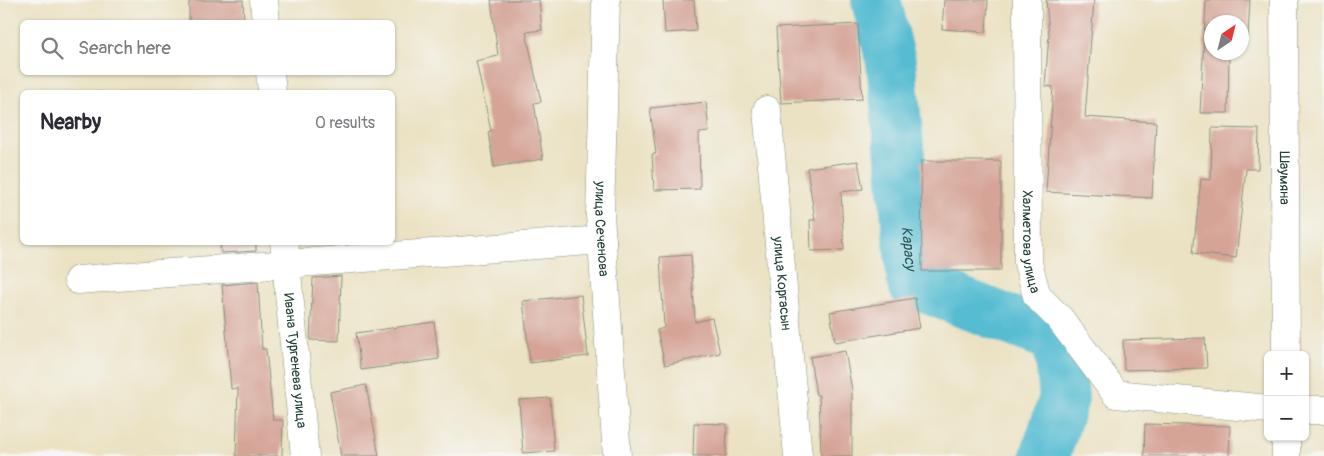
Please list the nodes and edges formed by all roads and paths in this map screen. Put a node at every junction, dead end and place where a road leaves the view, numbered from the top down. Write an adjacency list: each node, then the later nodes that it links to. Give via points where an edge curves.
1 (264, 0): 5 (street)
2 (606, 0): 9 (street, улица Сеченова)
3 (1027, 0): 13 (street, Халметова улица, via 1028,263 1037,296 1060,319 1116,394)
4 (1284, 0): 12 (street, Шаумяна)
5 (266, 20)
6 (270, 75): 7 (street)
7 (272, 90)
8 (767, 110): 19 (street, улица Коргасын)
9 (602, 240): 10 (street); 18 (street, улица Сеченова)
10 (285, 253): 11 (street); 17 (street, Ивана Тургенева улица)
11 (78, 280)
12 (1286, 351)
13 (1264, 409)
14 (1309, 410): 15 (street)
15 (1324, 410)
16 (1286, 441): 20 (street)
17 (304, 456)
18 (616, 456)
19 (798, 456)
20 (1286, 456)

